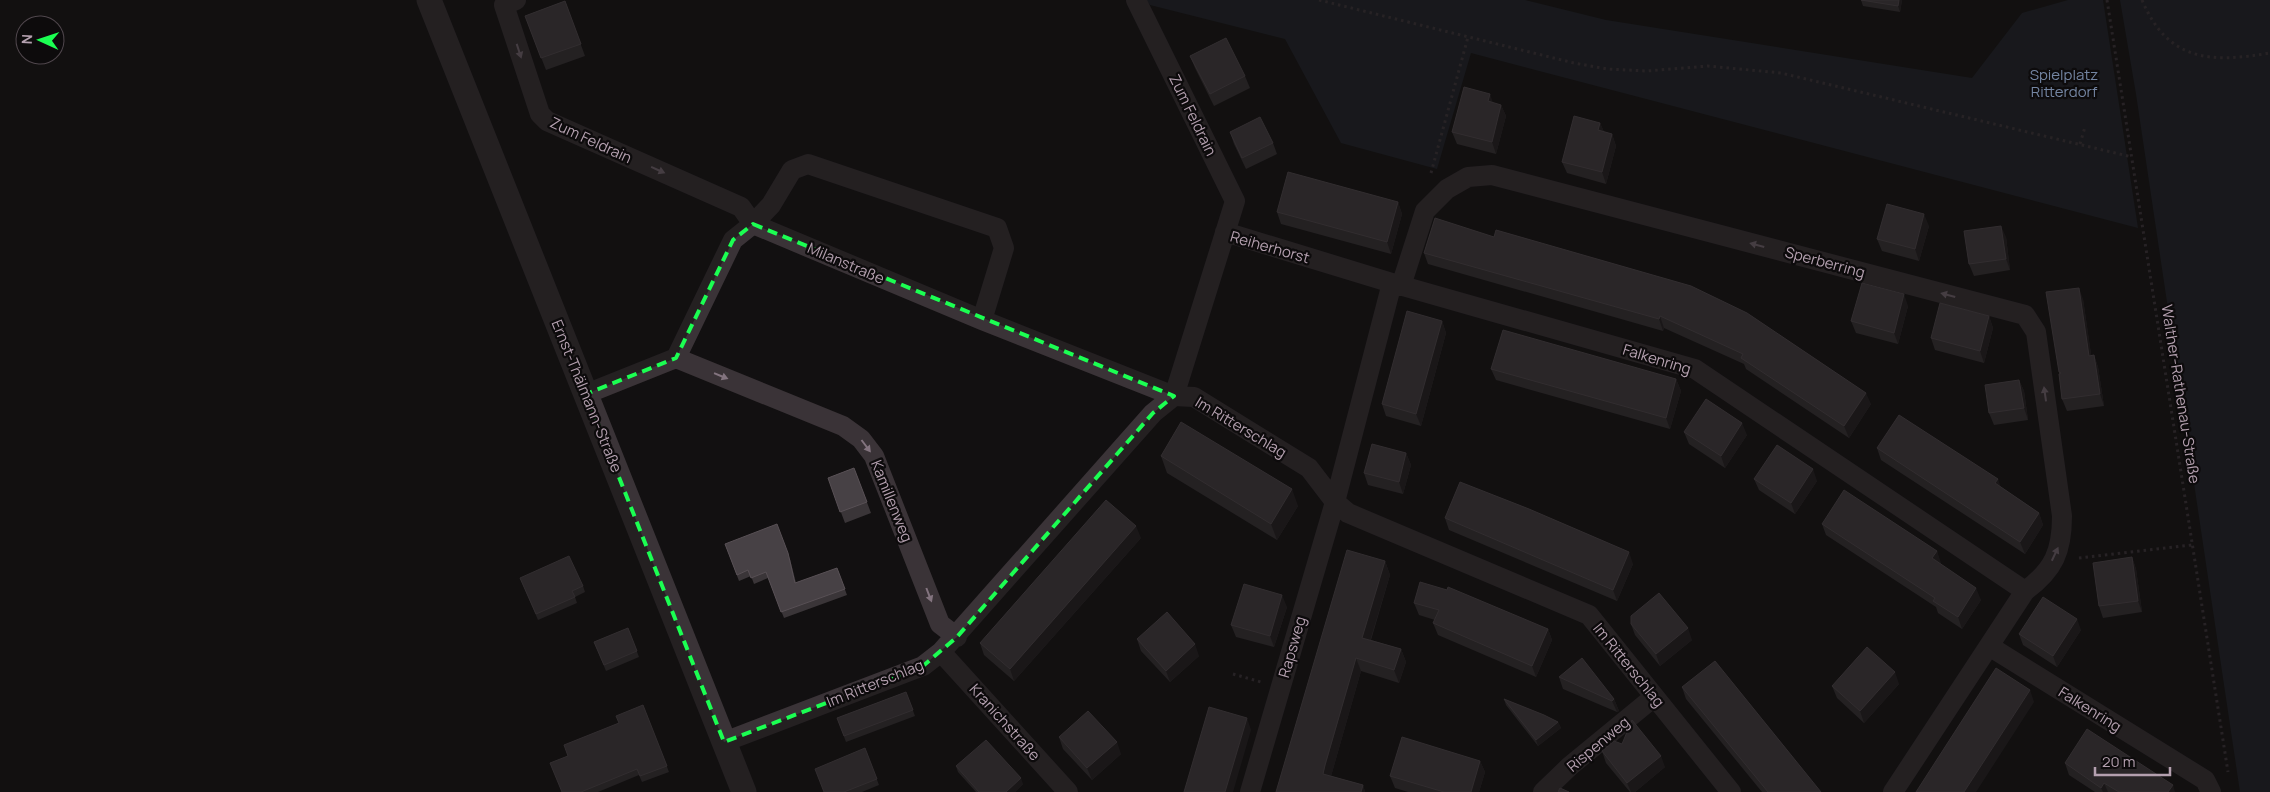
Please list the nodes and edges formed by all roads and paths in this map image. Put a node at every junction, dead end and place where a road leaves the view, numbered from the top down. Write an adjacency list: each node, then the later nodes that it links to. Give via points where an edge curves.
1 (429, 0): 18 (street, Ernst-Thälmann-Straße)
2 (1136, 0): 14 (street, Zum Feldrain, via 1234,201)
3 (1320, 0): 7 (path)
4 (2107, 0): 12 (path, Walther-Rathenau-Straße)
5 (2142, 0): 8 (path, via 2148,15 2173,45 2189,53 2208,58)
6 (510, 3): 13 (street, Zum Feldrain, one-way to 13, via 540,114 548,122 741,207)
7 (1468, 37): 10 (path, via 1607,69 1647,71 1708,66 1781,73); 11 (path)
8 (2270, 53)
9 (2085, 127): 10 (path)
10 (2080, 144): 12 (path)
11 (1436, 155)
12 (2132, 157): 21 (path, Walther-Rathenau-Straße)
13 (753, 224): 16 (street, Milanstraße); 16 (street, via 771,205 792,170 808,164 998,228 1004,248); 17 (street, via 733,240)
14 (1225, 232): 15 (street, Reiherhorst); 19 (street, Reiherhorst)
15 (1396, 285): 20 (street); 22 (street, Sperberring, one-way to 15, via 2062,539 2062,516 2036,332 2025,315 1492,175 1468,177 1447,189 1425,211); 23 (street, Falkenring, via 1695,369)
16 (982, 320): 19 (street, Milanstraße)
17 (676, 358): 18 (street); 24 (street, Kamillenweg, one-way to 24, via 843,426 861,439 874,456 940,624)
18 (586, 394): 30 (street, Ernst-Thälmann-Straße)
19 (1174, 396): 20 (street, Im Ritterschlag, via 1194,397 1309,468); 24 (street, Im Ritterschlag, via 1153,412)
20 (1335, 502): 29 (street, Im Ritterschlag, via 1367,523 1589,615); 34 (street, Rapsweg)
21 (2192, 545): 22 (path); 31 (path, Walther-Rathenau-Straße)
22 (2054, 559): 23 (street, Sperberring, via 2041,579)
23 (2025, 591): 25 (street)
24 (956, 637): 26 (street, Im Ritterschlag)
25 (1989, 646): 37 (street); 38 (street, Falkenring, via 2205,780)
26 (941, 652): 30 (street, Im Ritterschlag, via 923,666); 33 (street, Kranichstraße)
27 (1233, 674): 28 (path)
28 (1261, 682)
29 (1654, 697): 35 (street, Rispenweg); 36 (street, Im Ritterschlag)
30 (724, 742): 32 (street, Ernst-Thälmann-Straße)
31 (2228, 773)
32 (744, 792)
33 (1068, 792)
34 (1250, 792)
35 (1543, 792)
36 (1731, 792)
37 (1893, 792)
38 (2211, 792)

